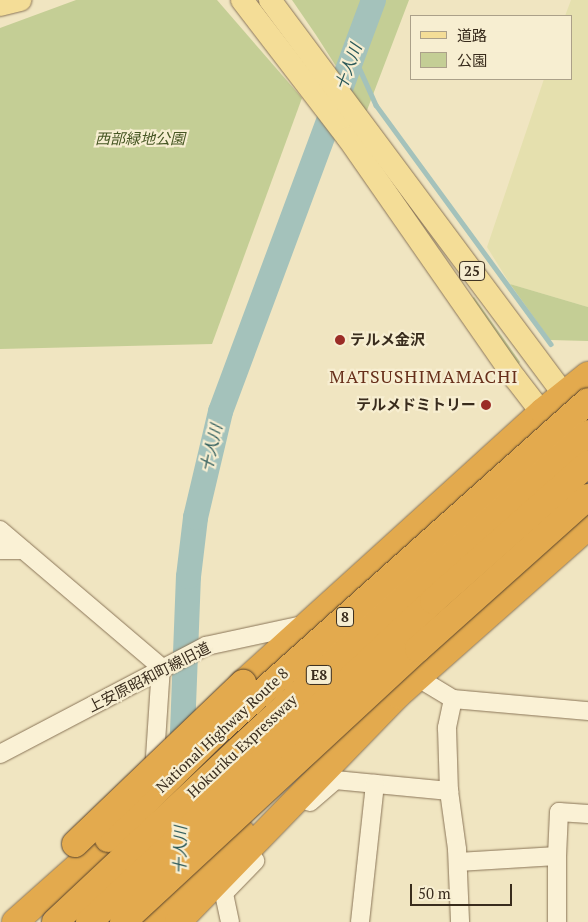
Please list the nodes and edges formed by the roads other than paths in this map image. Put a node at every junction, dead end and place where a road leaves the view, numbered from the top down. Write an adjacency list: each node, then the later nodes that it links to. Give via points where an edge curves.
1 (20, 0): 4 (main road)
2 (242, 0): 5 (main road, 25)
3 (270, 0): 5 (main road, 25)
4 (0, 5)
5 (315, 77): 7 (main road, 25, via 354,116); 8 (main road, 25, via 348,138 515,378)
6 (588, 375): 7 (highway)
7 (576, 397): 8 (highway); 9 (main road, 25); 32 (highway, National Highway Route 8 / 8, bridge, via 214,735 108,839)
8 (543, 412): 12 (main road, 25); 18 (highway)
9 (588, 427)
10 (588, 433): 33 (highway, Hokuriku Expressway / E8, bridge, via 348,648)
11 (588, 464): 34 (highway, Hokuriku Expressway / E8, bridge, via 419,615)
12 (588, 479)
13 (588, 497): 35 (highway, bridge)
14 (588, 527): 20 (highway)
15 (0, 530): 17 (street)
16 (0, 550): 17 (street)
17 (23, 550): 19 (street)
18 (307, 624): 19 (street, 上安原昭和町線旧道, via 206,646); 20 (street); 31 (highway, bridge)
19 (160, 667): 24 (street, 上安原昭和町線旧道); 36 (street)
20 (418, 677): 21 (street); 22 (highway)
21 (453, 699): 23 (street); 26 (street, via 447,728)
22 (389, 704): 30 (highway); 37 (highway, via 303,776)
23 (588, 711)
24 (0, 754)
25 (376, 784): 26 (street); 30 (street, via 335,780); 40 (street)
26 (449, 791): 29 (street)
27 (588, 814): 28 (street, via 559,812)
28 (557, 856): 29 (street); 42 (street)
29 (458, 862): 41 (street)
30 (220, 889): 38 (highway, via 197,903); 39 (street)
31 (0, 914)
32 (15, 922)
33 (56, 922)
34 (89, 922)
35 (123, 922)
36 (143, 922)
37 (149, 922)
38 (178, 922)
39 (230, 922)
40 (360, 922)
41 (460, 922)
42 (557, 922)

